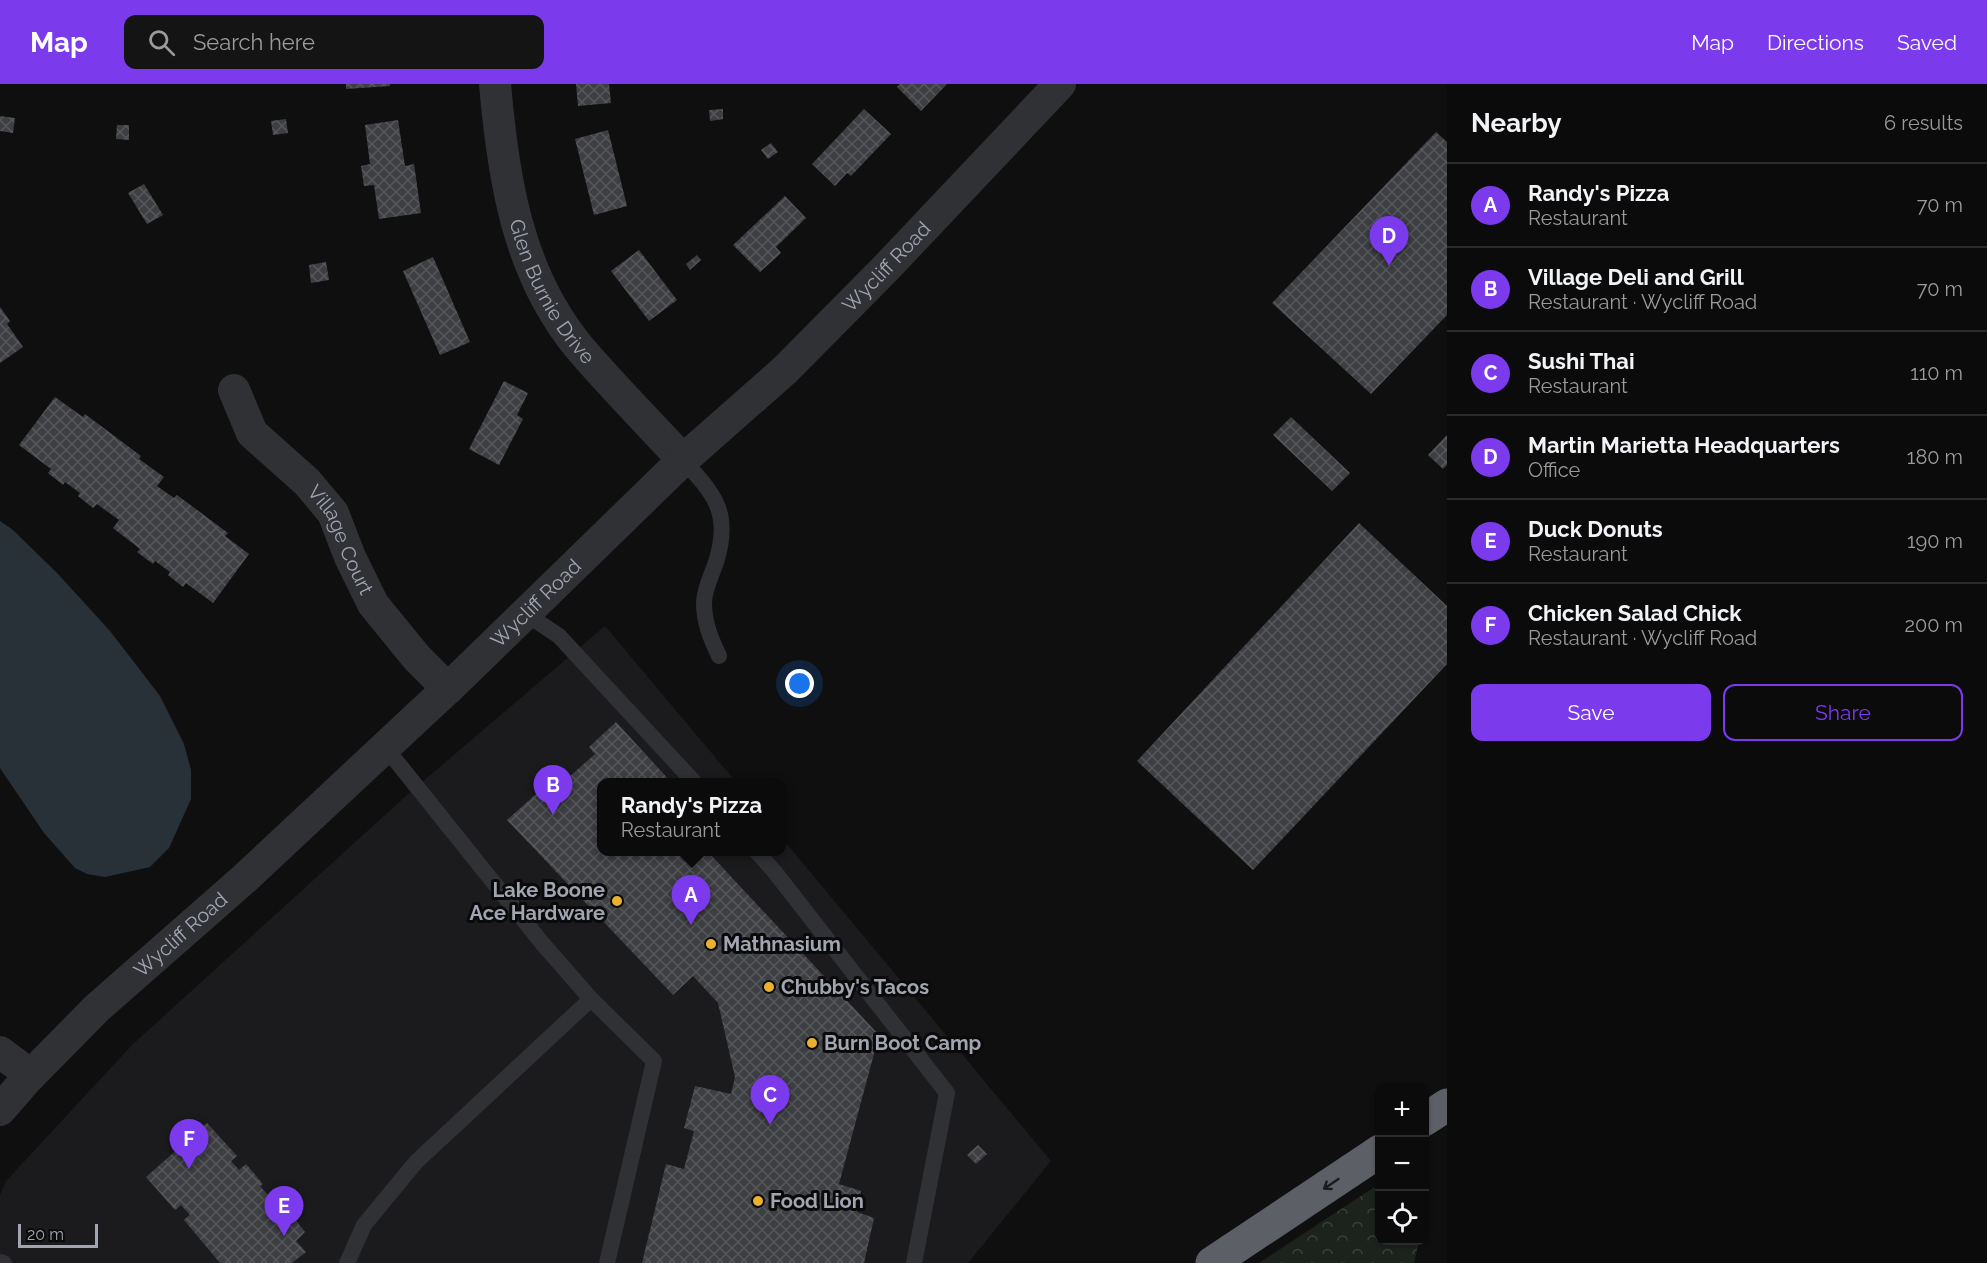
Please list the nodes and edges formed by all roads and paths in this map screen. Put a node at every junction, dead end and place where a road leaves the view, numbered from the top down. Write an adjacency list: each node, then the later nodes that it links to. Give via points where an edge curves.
1 (495, 84): 4 (street, Glen Burnie Drive, via 510,201 537,278 577,345)
2 (1060, 84): 4 (street, Wycliff Road, via 785,369)
3 (234, 390): 7 (street, Village Court, via 252,433 307,482 333,513 373,604)
4 (683, 460): 5 (street, Wycliff Road); 6 (lane, via 711,491 720,514 722,535 704,601 706,626)
5 (526, 614): 7 (street, Wycliff Road); 9 (lane, via 559,636)
6 (719, 656)
7 (448, 689): 8 (street, Wycliff Road)
8 (385, 747): 11 (lane); 13 (street, Wycliff Road, via 244,879 97,1008)
9 (689, 778)
10 (761, 856): 20 (lane, via 947,1093)
11 (591, 999): 18 (lane, via 416,1162 364,1225); 19 (lane, via 654,1061)
12 (0, 1052): 13 (street)
13 (31, 1075): 15 (street, Wycliff Road)
14 (1447, 1105): 16 (highway)
15 (0, 1110)
16 (1429, 1117)
17 (1375, 1154): 21 (highway, one-way to 21)
18 (347, 1263)
19 (607, 1263)
20 (914, 1263)
21 (1212, 1263)

